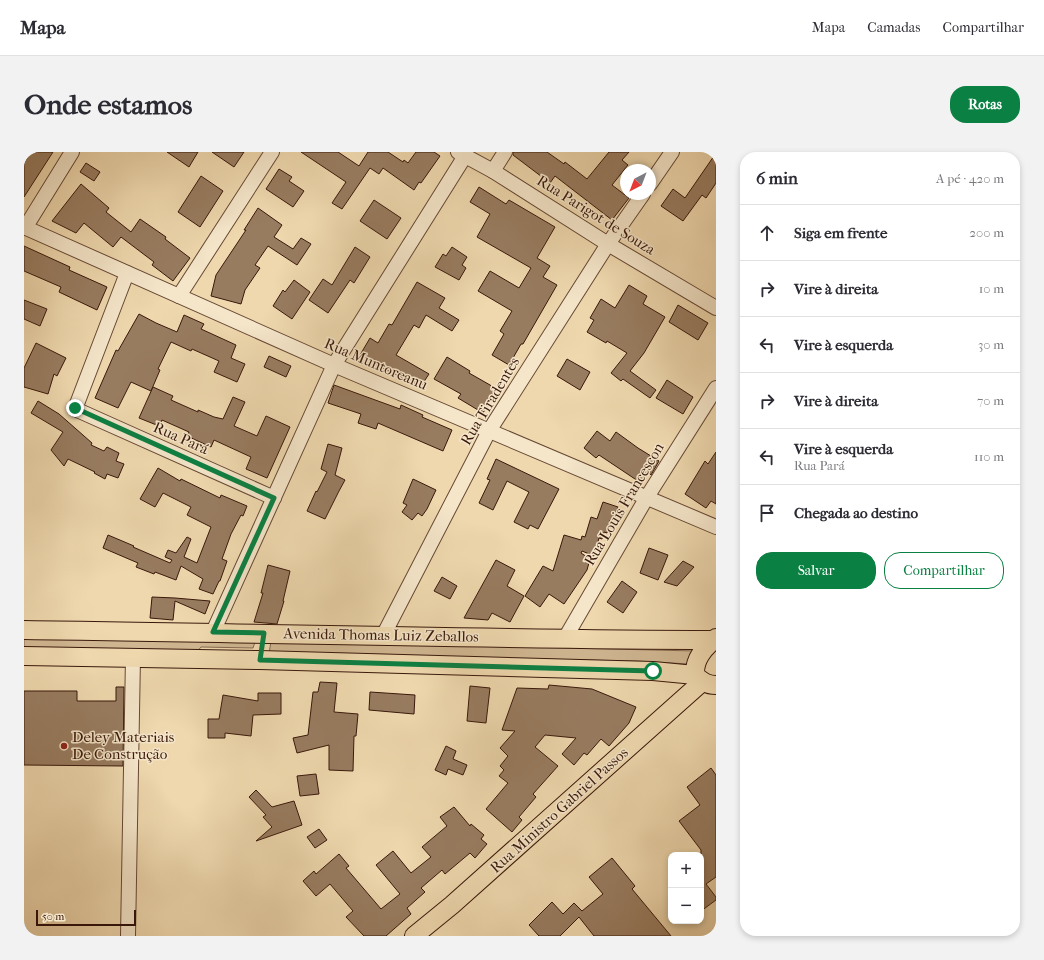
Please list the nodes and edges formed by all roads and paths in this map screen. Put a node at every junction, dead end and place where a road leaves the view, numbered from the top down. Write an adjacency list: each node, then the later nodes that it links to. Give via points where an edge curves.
1 (72, 152): 9 (street)
2 (272, 152): 12 (street)
3 (505, 152): 6 (street)
4 (672, 152): 7 (street)
5 (461, 154): 6 (street, Rua Parigot de Souza); 14 (street)
6 (493, 171): 10 (street, Rua Parigot de Souza)
7 (656, 175)
8 (639, 200): 10 (street, Rua Tiradentes)
9 (25, 227): 11 (street, Rua Muntoreanu)
10 (608, 244): 13 (street, Rua Parigot de Souza); 16 (street, Rua Tiradentes)
11 (127, 273): 12 (street, Rua Muntoreanu); 18 (street, Rua Pará, via 75,408)
12 (179, 296): 14 (street, Rua Muntoreanu)
13 (716, 308)
14 (334, 365): 16 (street, Rua Muntoreanu); 18 (street)
15 (716, 388): 17 (street, Rua Louis Francescon)
16 (489, 431): 17 (street, Rua Muntoreanu); 23 (street, Rua Tiradentes)
17 (647, 497): 19 (street, Rua Muntoreanu); 25 (street, Rua Louis Francescon)
18 (274, 498): 21 (street)
19 (716, 527)
20 (24, 630): 21 (main road, Avenida Thomas Luiz Zeballos)
21 (213, 632): 22 (main road, Avenida Thomas Luiz Zeballos)
22 (264, 633): 23 (main road, Avenida Thomas Luiz Zeballos); 28 (main road)
23 (383, 636): 25 (main road, Avenida Thomas Luiz Zeballos)
24 (715, 639): 25 (main road, Avenida Thomas Luiz Zeballos); 29 (main road, via 704,649 694,666)
25 (564, 640)
26 (24, 656): 27 (main road, Avenida Thomas Luiz Zeballos)
27 (133, 657): 28 (main road, Avenida Thomas Luiz Zeballos); 30 (street)
28 (260, 660): 29 (main road, Avenida Thomas Luiz Zeballos, via 653,671)
29 (704, 680): 31 (main road, Rua Ministro Gabriel Passos)
30 (128, 936)
31 (414, 936)

